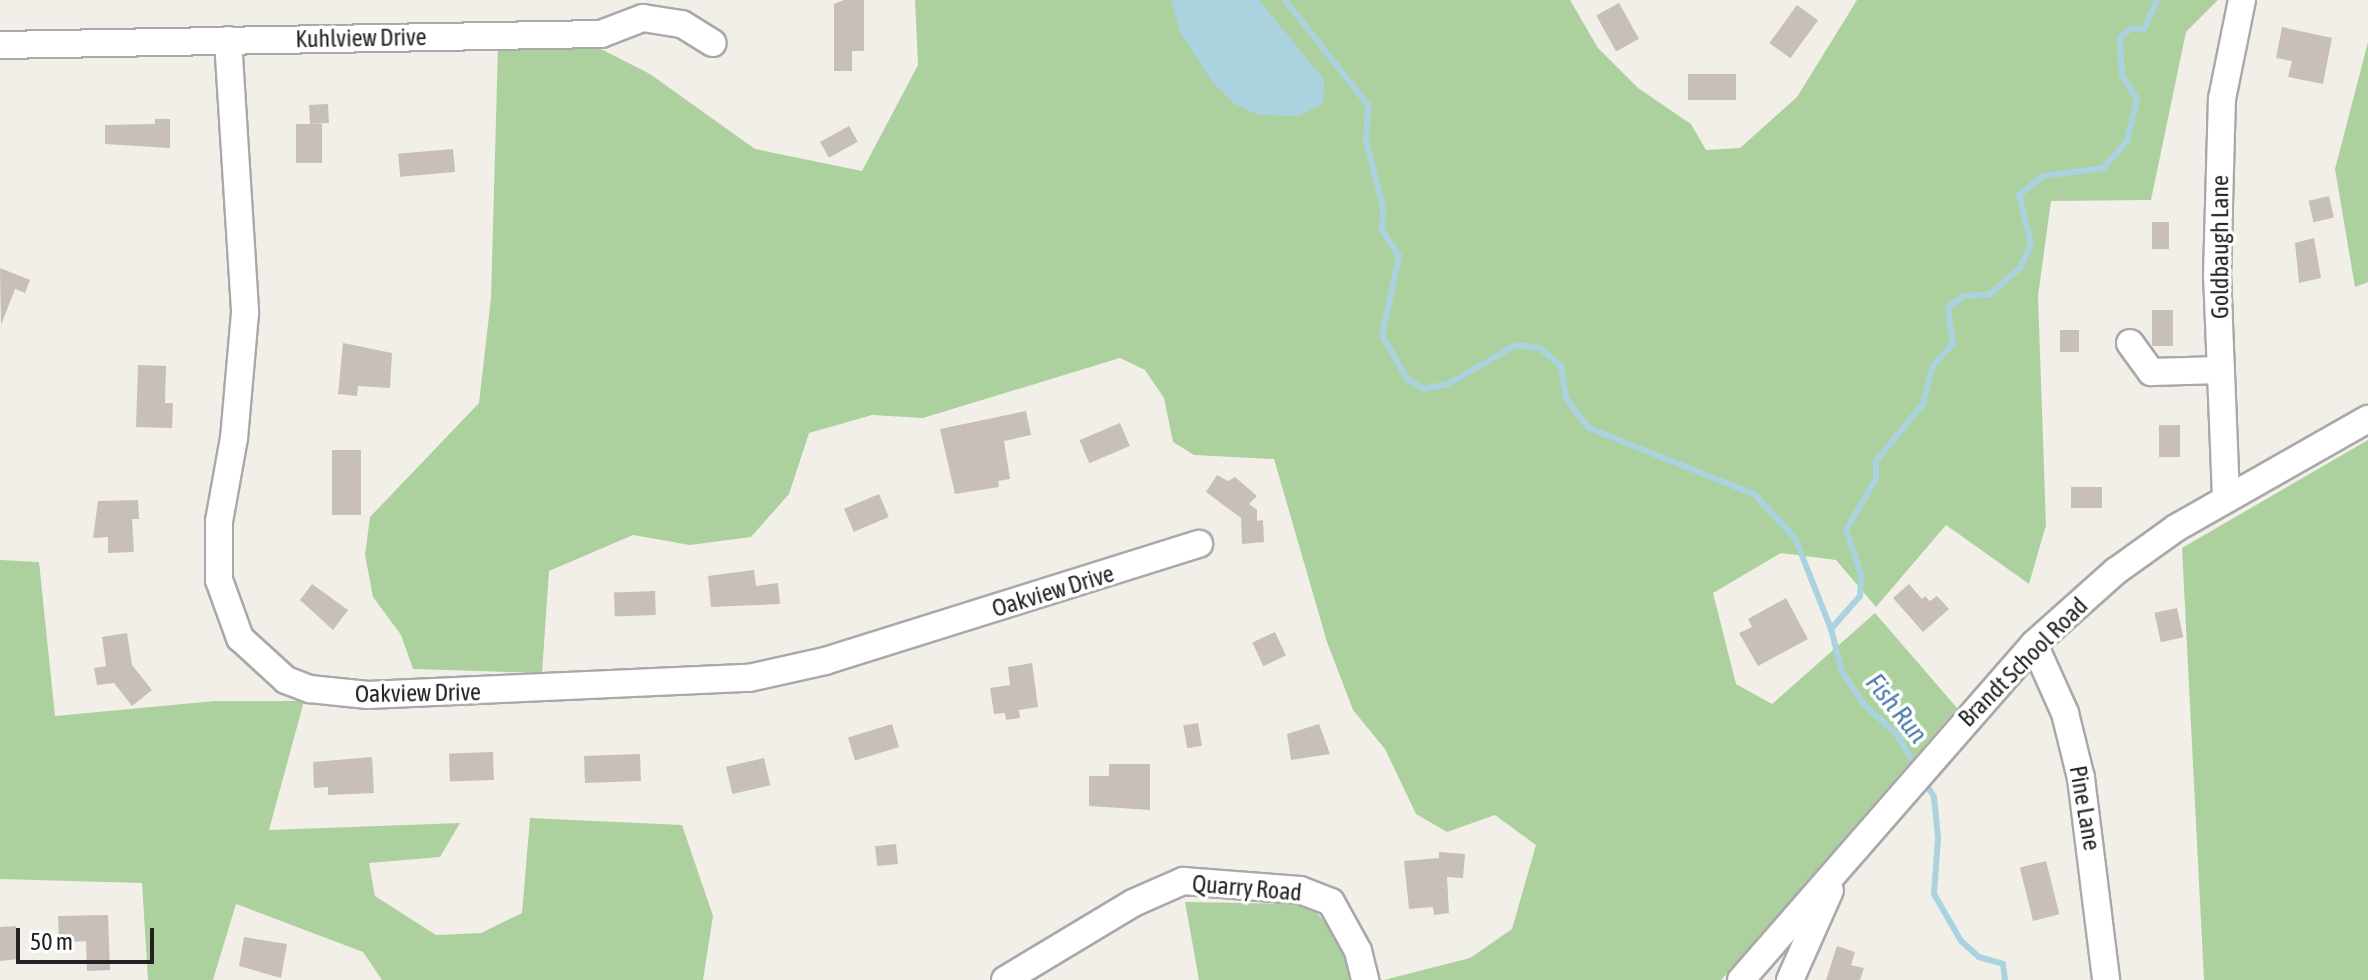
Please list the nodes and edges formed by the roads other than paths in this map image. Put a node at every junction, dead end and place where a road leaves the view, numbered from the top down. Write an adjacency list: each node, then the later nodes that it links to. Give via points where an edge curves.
1 (2242, 0): 6 (street, Goldbaugh Lane, via 2222,99 2217,276)
2 (228, 40): 3 (street, Kuhlview Drive, via 601,34 643,18 682,24); 4 (street, Kuhlview Drive); 9 (street, Oakview Drive, via 245,313 234,438 219,521 219,580 240,638 286,680 310,689 368,695 749,678 825,661)
3 (712, 43)
4 (0, 45)
5 (2130, 343): 6 (street, via 2151,372)
6 (2221, 370): 8 (street, Goldbaugh Lane)
7 (2368, 419): 8 (street, Brandt School Road)
8 (2226, 497): 10 (street, Brandt School Road, via 2116,571)
9 (1199, 544)
10 (2034, 644): 11 (street, Brandt School Road); 16 (street, Pine Lane, via 2065,713 2081,778)
11 (1844, 862): 14 (street, Brandt School Road); 15 (street)
12 (1005, 980): 13 (street, Quarry Road, via 1133,903 1183,881 1289,889 1331,902 1358,951)
13 (1365, 980)
14 (1741, 980)
15 (1790, 980)
16 (2106, 980)

